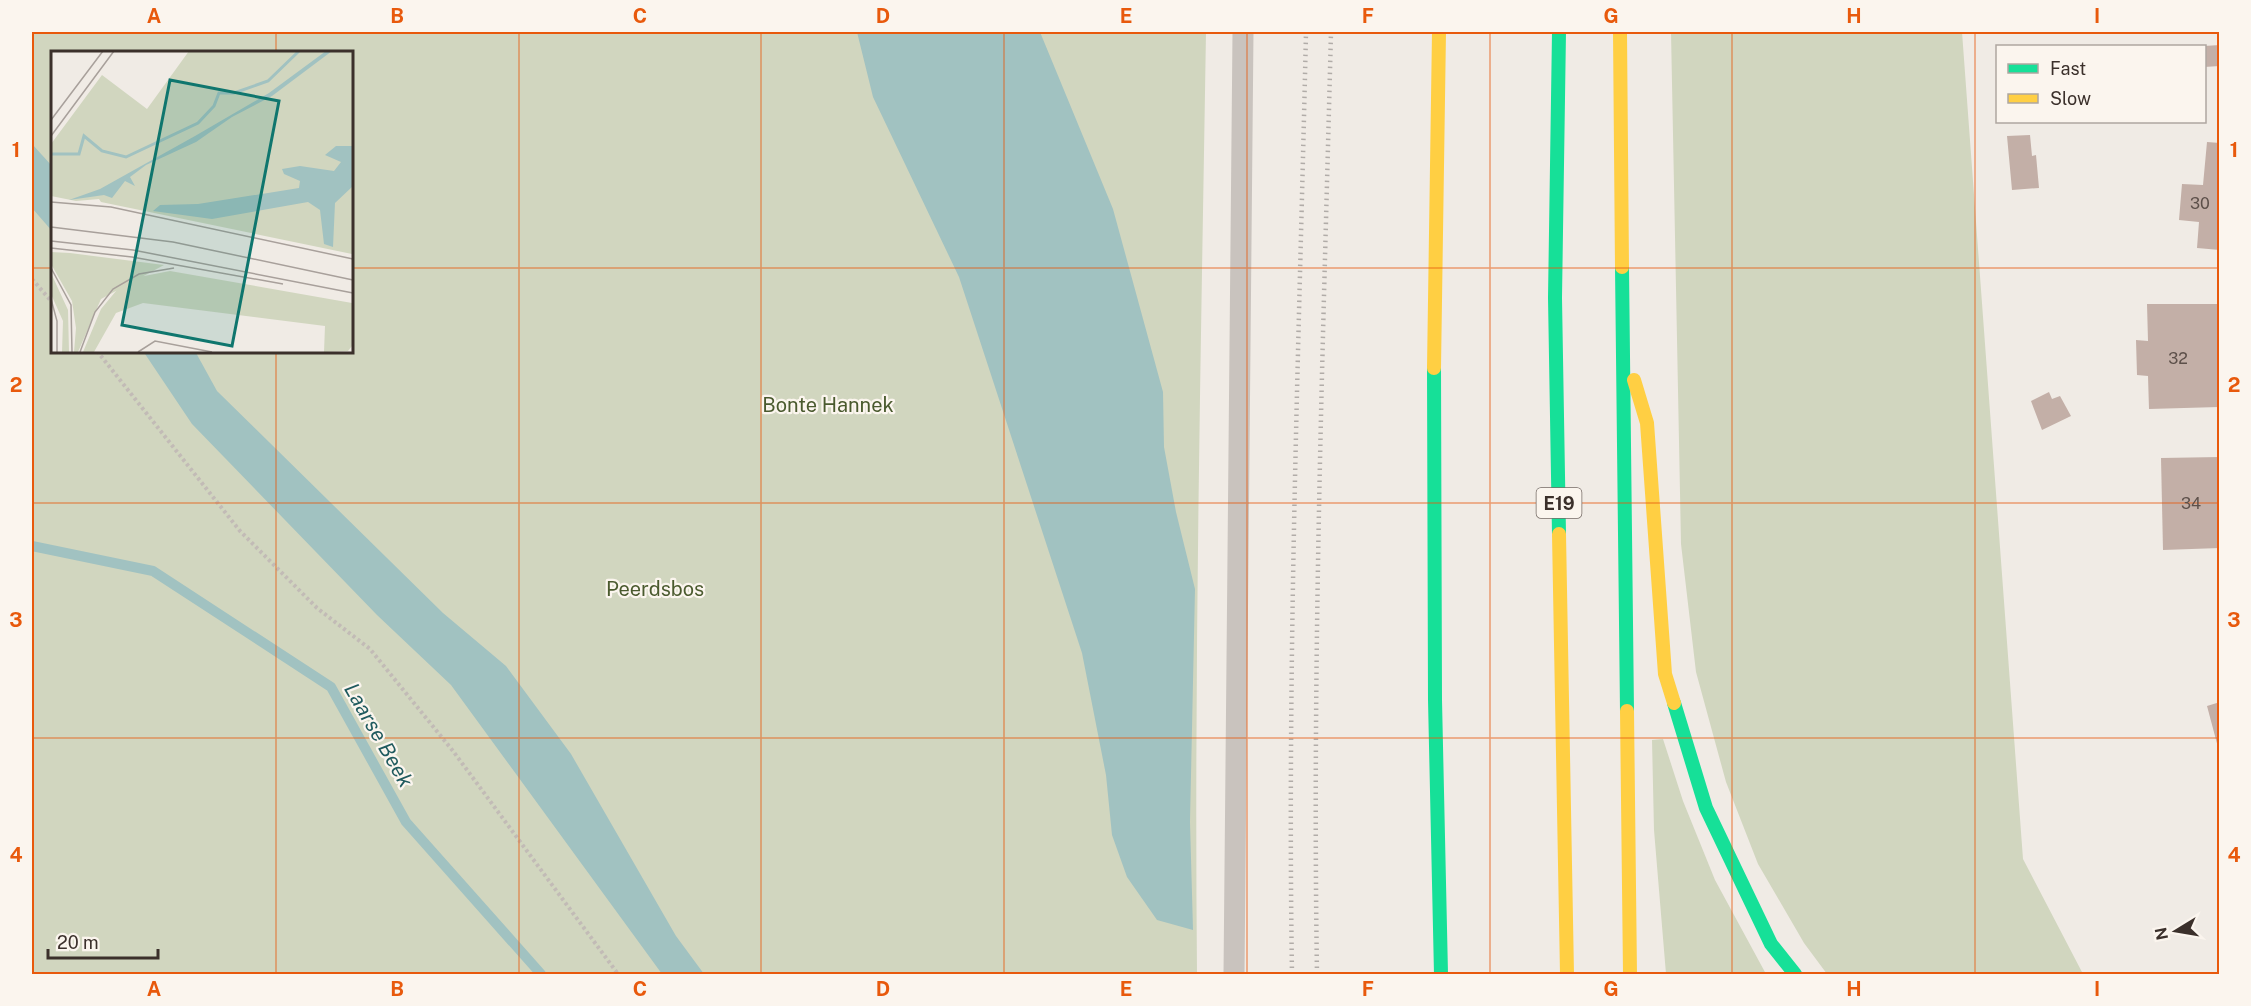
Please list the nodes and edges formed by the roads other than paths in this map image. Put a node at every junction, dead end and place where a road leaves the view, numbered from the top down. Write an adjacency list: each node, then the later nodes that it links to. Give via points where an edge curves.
1 (1243, 32): 6 (lane)
2 (1439, 32): 7 (highway, via 1434,700)
3 (1559, 32): 8 (highway, E19, via 1555,298)
4 (1620, 32): 5 (highway)
5 (1623, 344): 9 (highway); 10 (highway, via 1647,423 1665,674 1706,808 1771,944)
6 (1234, 975)
7 (1441, 975)
8 (1567, 975)
9 (1630, 975)
10 (1796, 975)

